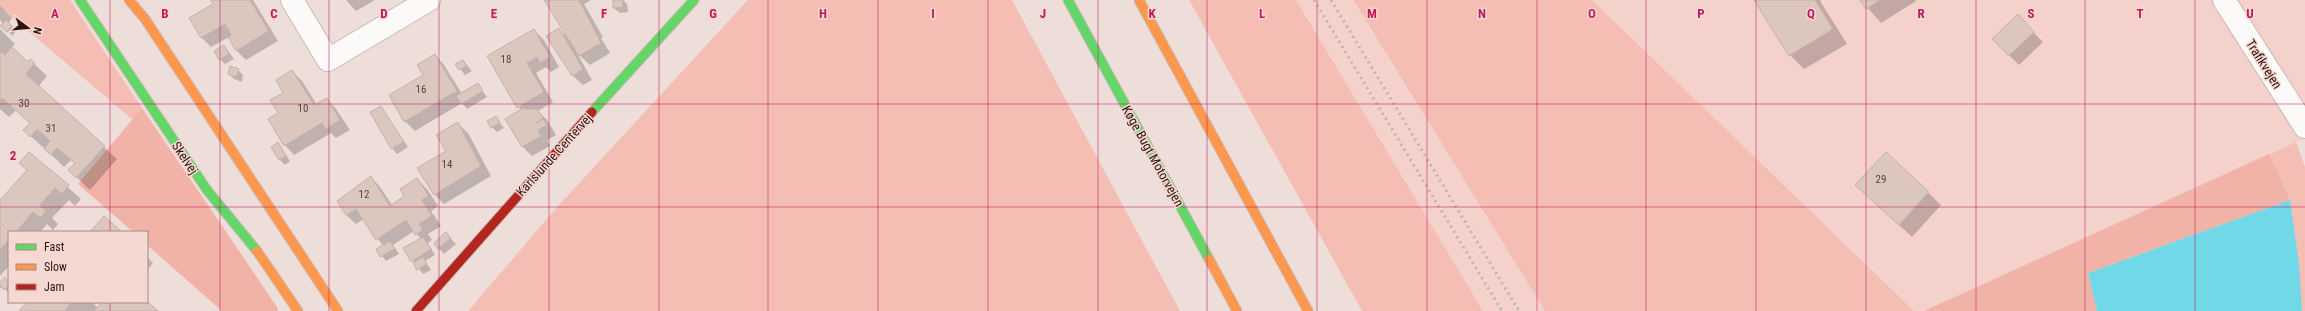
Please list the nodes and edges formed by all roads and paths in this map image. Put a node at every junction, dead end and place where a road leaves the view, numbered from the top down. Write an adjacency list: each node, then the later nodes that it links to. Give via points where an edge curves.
1 (80, 0): 10 (main road, Skelvej, via 207,190 269,266)
2 (129, 0): 11 (main road, via 145,20)
3 (292, 0): 4 (street, via 328,60)
4 (429, 0)
5 (694, 0): 12 (main road, Karlslunde Centervej)
6 (1068, 0): 13 (main road, Køge Bugt Motorvejen)
7 (1139, 0): 14 (main road)
8 (2224, 0): 9 (street, Trafikvejen)
9 (2305, 127)
10 (298, 311)
11 (338, 311)
12 (416, 311)
13 (1237, 311)
14 (1308, 311)

